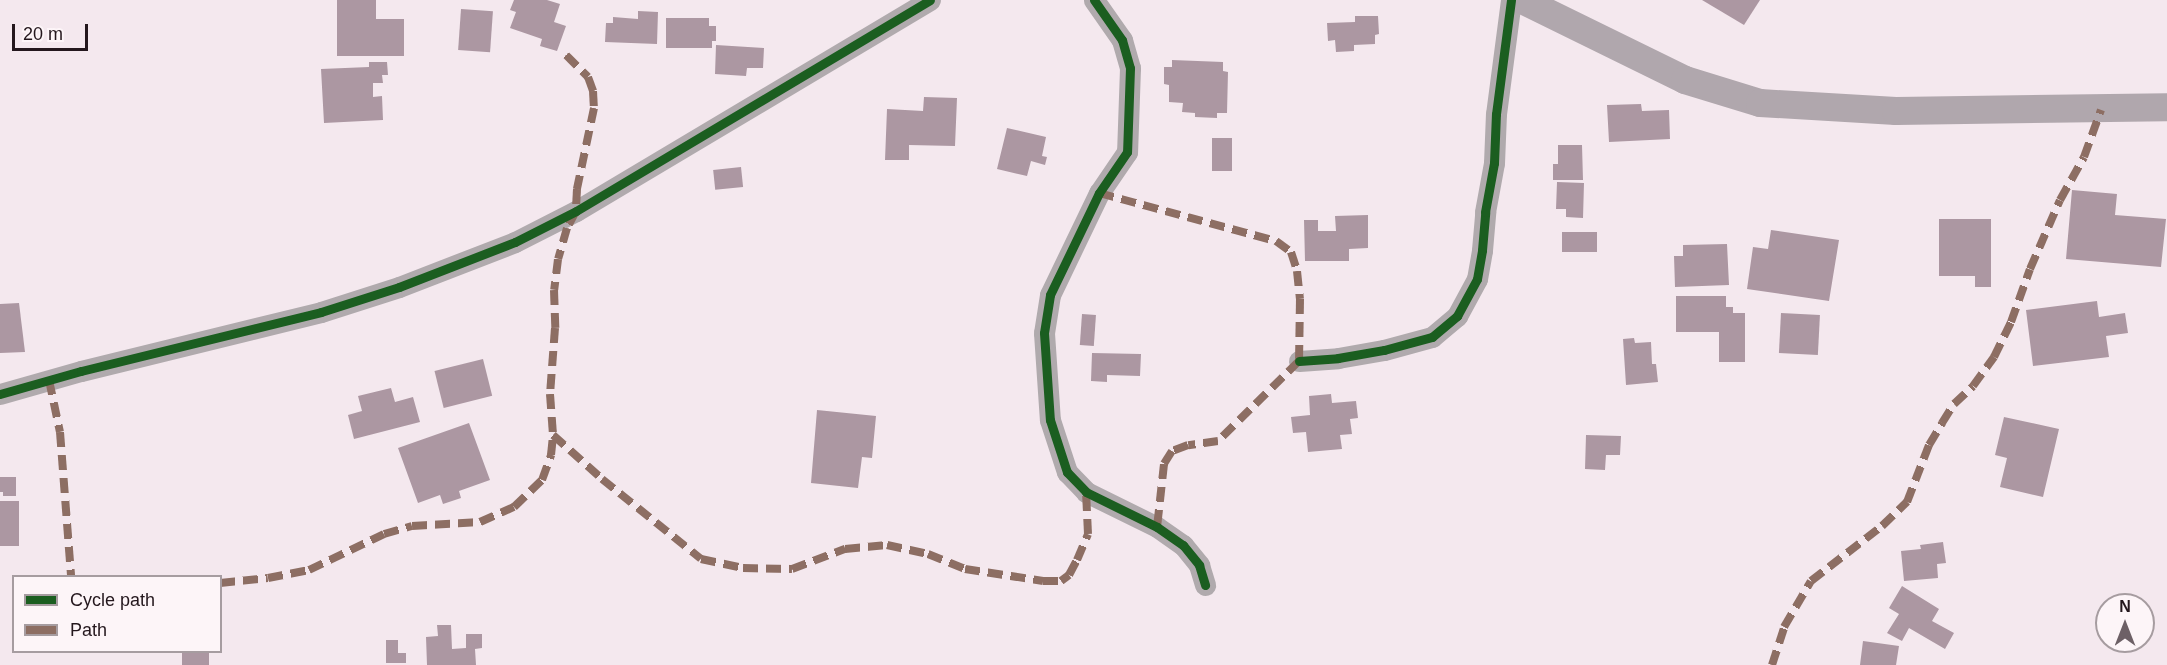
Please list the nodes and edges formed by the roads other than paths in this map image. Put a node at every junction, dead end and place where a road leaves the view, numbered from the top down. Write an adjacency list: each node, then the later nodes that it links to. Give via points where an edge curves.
1 (898, 0): 6 (street)
2 (930, 0): 6 (street)
3 (1094, 0): 10 (street, via 1122,40 1130,68 1127,152 1099,193 1050,295 1044,333 1050,420 1067,472 1086,492 1183,544 1199,565)
4 (1511, 0): 8 (street, via 1482,250 1477,279 1457,316 1432,336 1384,350)
5 (1522, 0): 7 (main road, via 1685,80 1760,103 1896,111)
6 (889, 25): 9 (street, via 576,211 515,242 399,288 321,312)
7 (2167, 107)
8 (1299, 361)
9 (0, 394)
10 (1205, 585)

